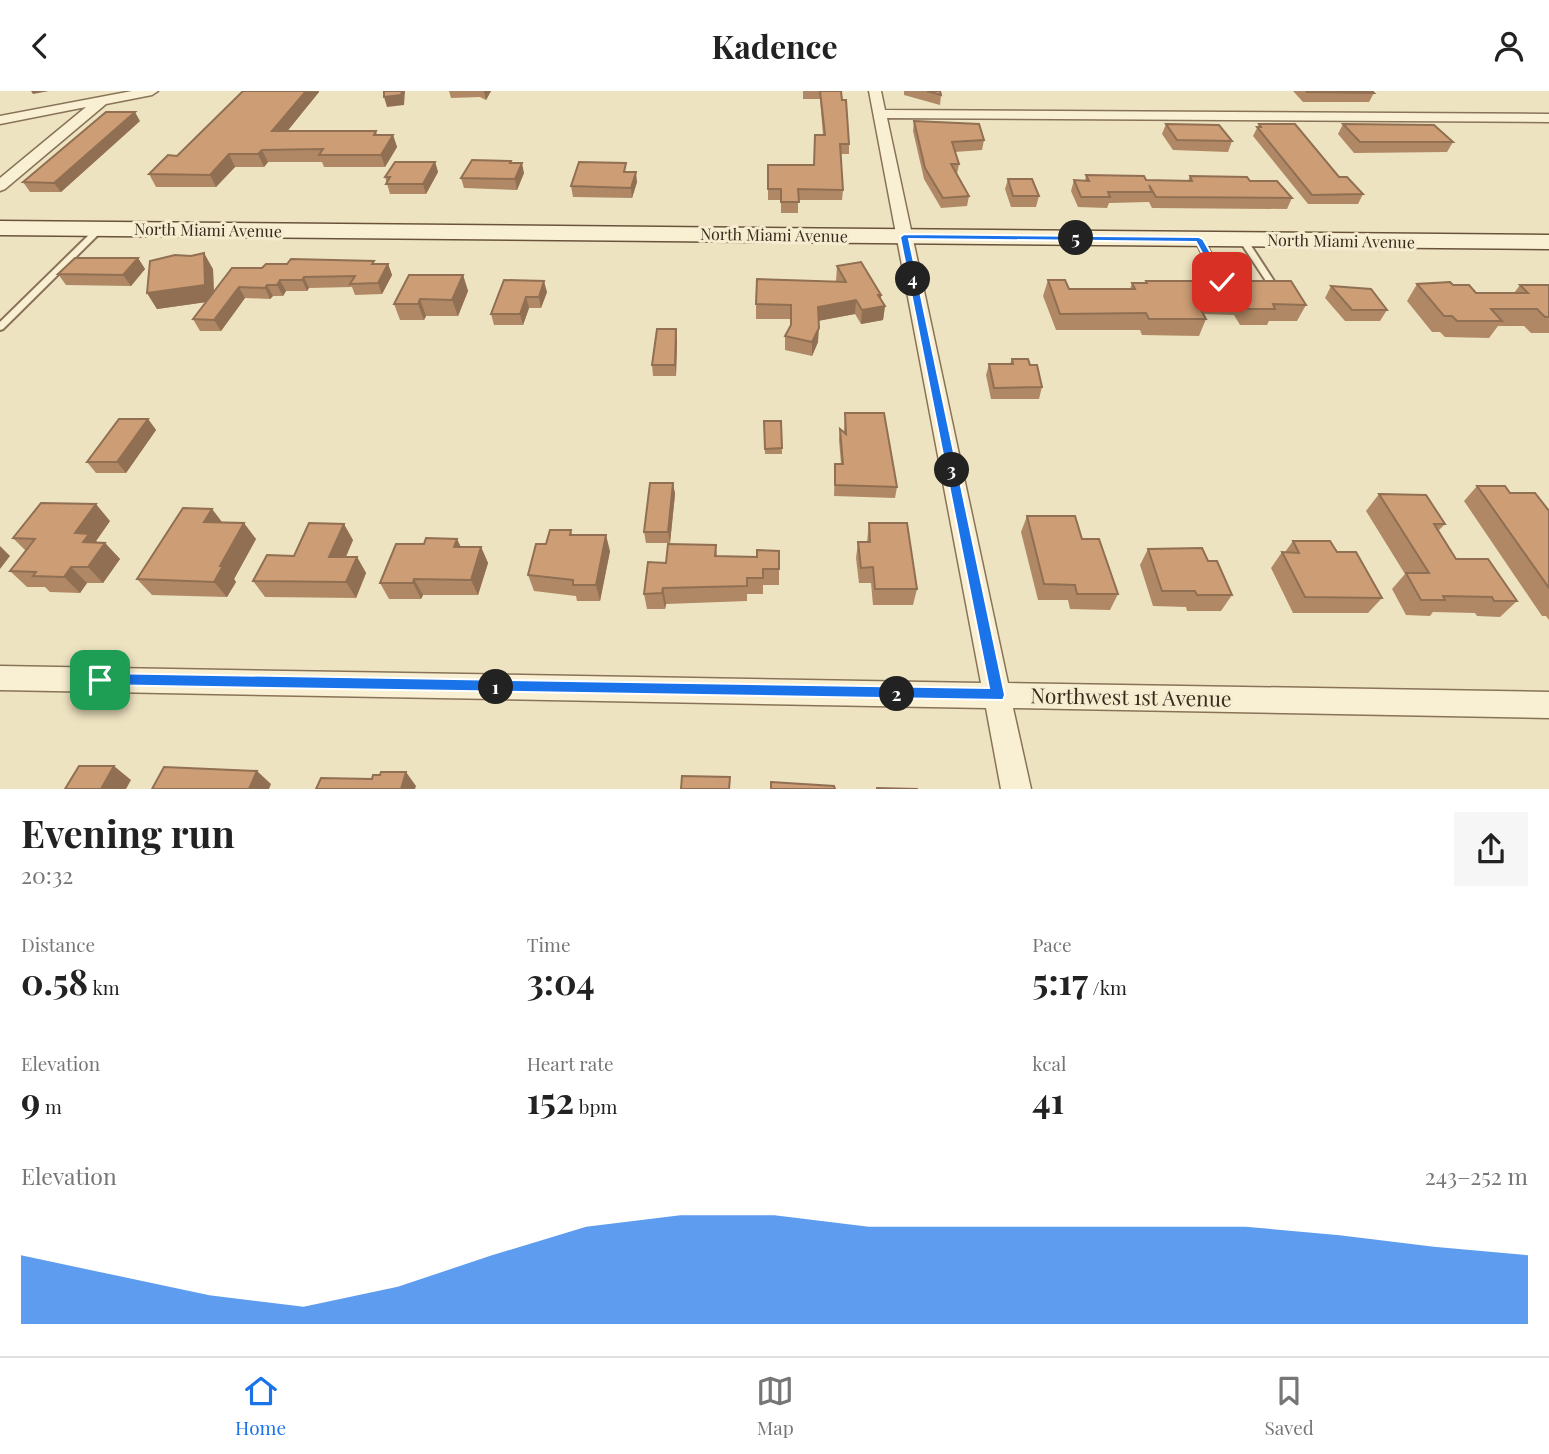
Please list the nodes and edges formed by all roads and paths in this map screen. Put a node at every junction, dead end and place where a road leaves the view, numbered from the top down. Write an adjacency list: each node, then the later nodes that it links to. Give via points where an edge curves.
1 (152, 91): 3 (street)
2 (875, 91): 4 (street)
3 (108, 96): 6 (street); 7 (street)
4 (880, 114): 5 (street); 10 (street)
5 (1549, 118)
6 (0, 120)
7 (0, 185)
8 (0, 228): 9 (street, North Miami Avenue)
9 (100, 229): 10 (street, North Miami Avenue); 16 (lane)
10 (904, 237): 11 (street, North Miami Avenue); 18 (street)
11 (1199, 239): 12 (street, North Miami Avenue); 14 (lane, via 1222,282)
12 (1243, 240): 13 (street, North Miami Avenue); 15 (lane, via 1270,281 1266,288)
13 (1549, 243)
14 (1241, 290)
15 (1253, 291)
16 (0, 327)
17 (0, 678): 18 (street, Northwest 1st Avenue)
18 (998, 695): 19 (street, Northwest 1st Avenue); 20 (street)
19 (1549, 705)
20 (1016, 789)

